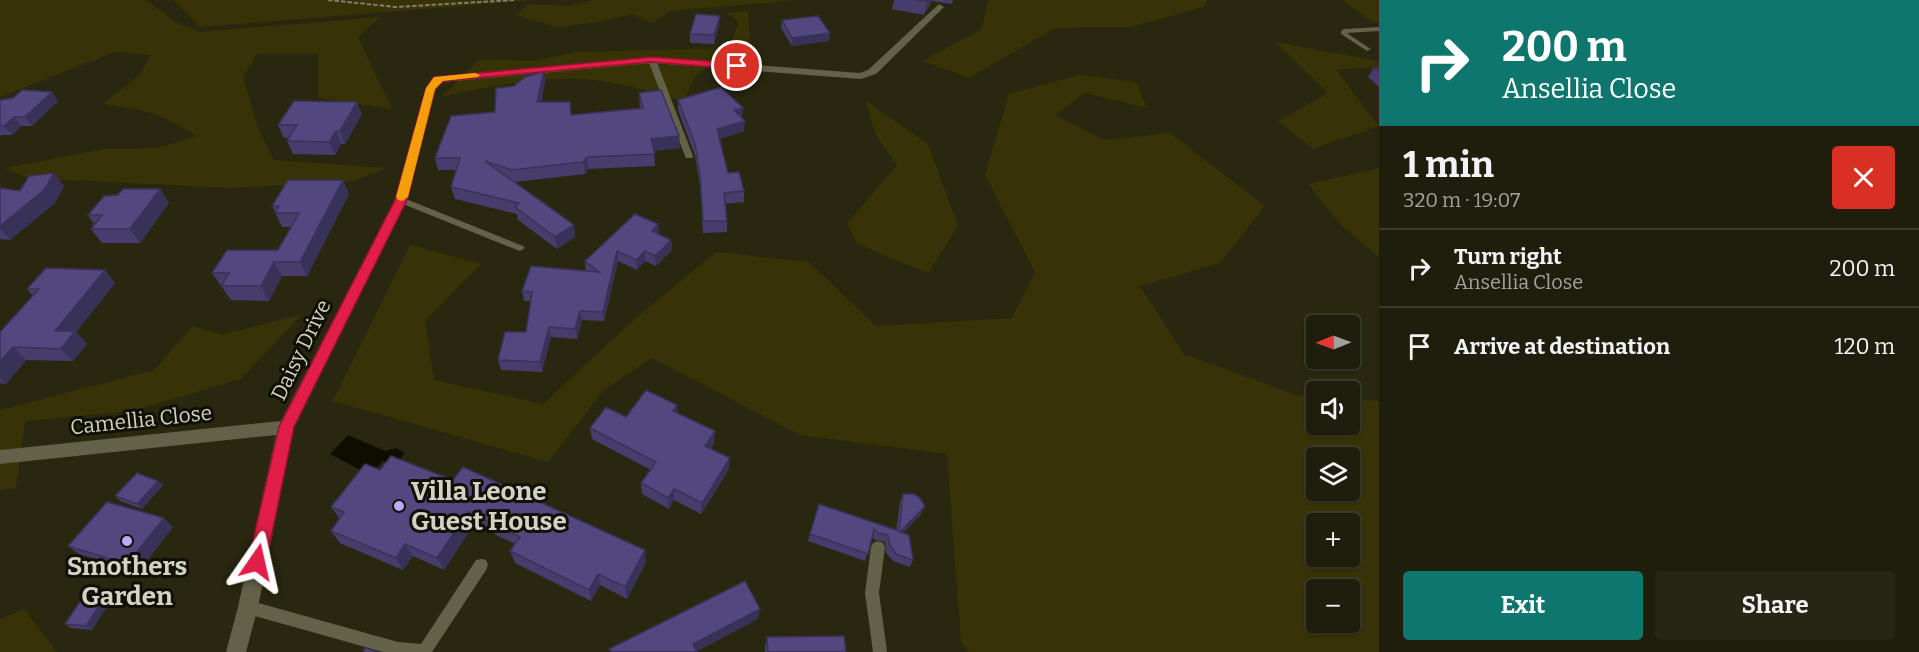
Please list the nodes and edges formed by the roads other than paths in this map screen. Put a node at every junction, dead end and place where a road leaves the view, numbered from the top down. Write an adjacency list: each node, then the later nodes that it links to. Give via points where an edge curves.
1 (939, 7): 4 (street, via 872,72 861,76)
2 (1379, 29): 3 (lane, via 1344,31)
3 (1367, 49)
4 (652, 60): 5 (lane); 6 (street, Daisy Drive, via 437,79 430,88)
5 (689, 156)
6 (401, 200): 7 (lane); 8 (street, Daisy Drive)
7 (520, 248)
8 (286, 427): 9 (street, Camellia Close); 12 (street, Daisy Drive)
9 (0, 457)
10 (878, 548): 14 (lane, via 872,593)
11 (481, 565): 12 (lane, via 424,652 398,649)
12 (248, 607): 13 (street, Daisy Drive)
13 (236, 652)
14 (880, 652)

